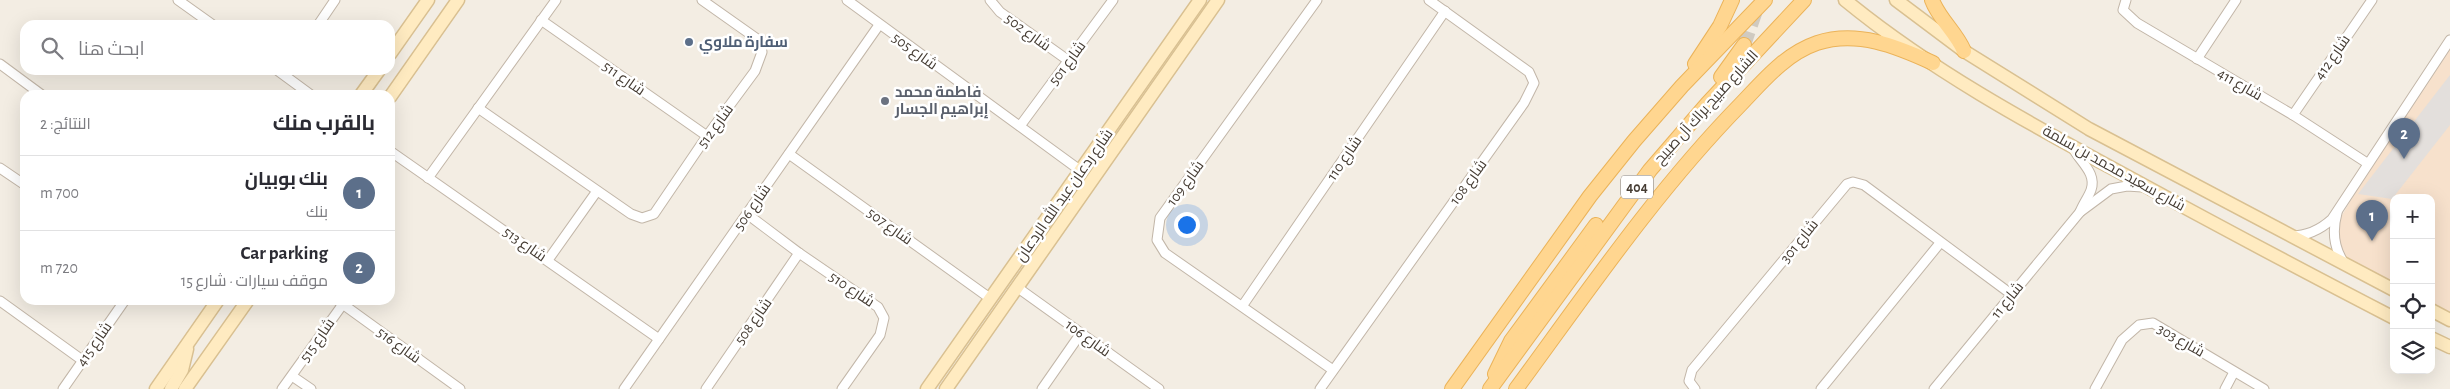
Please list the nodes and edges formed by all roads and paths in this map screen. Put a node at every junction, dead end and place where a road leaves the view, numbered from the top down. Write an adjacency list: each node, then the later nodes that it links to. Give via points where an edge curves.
1 (178, 0): 24 (street)
2 (428, 0): 30 (street)
3 (458, 0): 44 (street)
4 (556, 0): 26 (street)
5 (702, 0): 48 (street, شارع 512, via 760,41 762,52 755,71)
6 (848, 0): 27 (street, شارع 505)
7 (990, 0): 34 (street, شارع 502, via 1000,12)
8 (1113, 0): 34 (street, شارع 501)
9 (1200, 0): 32 (street, شارع ردعان عبد الله الردعان)
10 (1218, 0): 37 (street, شارع ردعان عبد الله الردعان)
11 (1317, 0): 77 (street, شارع 109, via 1160,218 1157,240 1165,253)
12 (1428, 0): 23 (street, شارع 108)
13 (1732, 0): 40 (main road, via 1720,26)
14 (1765, 0): 40 (main road, الشارع صبيح براك آل صبيح / 404)
15 (1804, 0): 106 (main road, الشارع صبيح براك آل صبيح / 404, via 1706,104 1650,170)
16 (1845, 0): 35 (street, شارع سعيد محمد بن سلمة)
17 (1896, 0): 31 (street, شارع سعيد محمد بن سلمة)
18 (1932, 0): 31 (main road)
19 (2126, 0): 33 (street, شارع 411, via 2123,10 2137,23)
20 (2236, 0): 33 (street)
21 (2372, 0): 46 (street, شارع 412)
22 (331, 1): 25 (street)
23 (1445, 11): 77 (street, شارع 110); 87 (street, شارع 108, via 1529,72 1534,83 1524,103)
24 (206, 20)
25 (321, 20)
26 (542, 20): 45 (street); 48 (street, شارع 511)
27 (879, 25): 47 (street, شارع 505); 50 (street, شارع 506)
28 (2450, 40): 52 (street)
29 (1744, 44): 106 (main road, via 1722,76 1615,200 1517,333 1500,361)
30 (395, 47)
31 (1964, 51): 62 (street, شارع سعيد محمد بن سلمة, via 2089,128)
32 (1161, 56): 37 (street); 54 (street, شارع ردعان عبد الله الردعان)
33 (2197, 59): 46 (street, شارع 411)
34 (1069, 61): 47 (street, شارع 501)
35 (1933, 63): 49 (street, شارع سعيد محمد بن سلمة); 107 (main road, via 1892,45 1849,38 1816,43 1787,59 1712,134 1653,202)
36 (0, 64): 41 (street)
37 (1173, 64): 67 (street, شارع ردعان عبد الله الردعان)
38 (287, 75): 42 (street)
39 (375, 75): 43 (street)
40 (1682, 86): 105 (main road, الشارع صبيح براك آل صبيح / 404, via 1590,196)
41 (35, 90)
42 (305, 90)
43 (365, 90)
44 (395, 90)
45 (478, 108): 55 (street); 58 (street, شارع 512)
46 (2293, 115): 52 (street, شارع 411)
47 (1020, 126): 54 (street, شارع 505)
48 (707, 136): 58 (street, شارع 512, via 654,214 642,218 631,214)
49 (2072, 147): 57 (street, شارع سعيد محمد بن سلمة); 60 (street, شارع 11, via 2092,178)
50 (789, 154): 61 (street, شارع 506); 70 (street, شارع 507)
51 (395, 155): 55 (street, شارع 513)
52 (2367, 163): 59 (street)
53 (0, 168): 56 (street)
54 (1081, 171): 70 (street, شارع ردعان عبد الله الردعان)
55 (428, 178): 65 (street, شارع 513)
56 (20, 182)
57 (2147, 187): 60 (street, شارع 11, via 2112,188); 79 (street, شارع سعيد محمد بن سلمة)
58 (597, 191): 65 (street)
59 (2338, 211): 62 (street, via 2316,230); 66 (street, via 2334,235)
60 (2080, 212): 69 (street, شارع 11)
61 (747, 214): 64 (street, شارع 510); 82 (street, شارع 506)
62 (2288, 236): 66 (street, شارع سعيد محمد بن سلمة)
63 (1940, 243): 69 (street, شارع 301); 108 (street, شارع 301, via 1864,186 1853,182 1846,184 1692,370 1689,381); 109 (street)
64 (799, 254): 98 (street, شارع 508); 99 (street, شارع 510, via 878,307 884,318 880,335)
65 (548, 260): 82 (street, شارع 513)
66 (2346, 266): 68 (street, شارع سعيد محمد بن سلمة)
67 (1018, 288): 81 (street, شارع 106); 101 (street, شارع ردعان عبد الله الردعان)
68 (2390, 288)
69 (2011, 294): 110 (street, شارع 11)
70 (991, 299): 100 (street, شارع ردعان عبد الله الردعان)
71 (0, 301): 86 (street)
72 (121, 305): 86 (street, شارع 415)
73 (215, 305): 84 (street)
74 (244, 305): 93 (street)
75 (338, 305): 89 (street, شارع 515)
76 (344, 305): 96 (street, شارع 516)
77 (1243, 305): 87 (street, شارع 109)
78 (2435, 312): 80 (street)
79 (2390, 316)
80 (2450, 320)
81 (1081, 333): 102 (street); 103 (street, شارع 106)
82 (659, 339): 97 (street, شارع 506)
83 (2435, 340): 85 (street)
84 (188, 344): 91 (street); 92 (street, via 182,370)
85 (2450, 347)
86 (82, 360): 90 (street, شارع 415)
87 (1333, 370): 104 (street, شارع 108)
88 (2234, 372): 111 (street, شارع 303, via 2169,331 2153,324 2139,325 2122,340); 112 (street); 113 (street, شارع 303)
89 (292, 376): 94 (street, شارع 515); 95 (street, شارع 515)
90 (63, 389)
91 (156, 389)
92 (171, 389)
93 (185, 389)
94 (282, 389)
95 (311, 389)
96 (459, 389)
97 (624, 389)
98 (706, 389)
99 (842, 389)
100 (927, 389)
101 (946, 389)
102 (1042, 389)
103 (1159, 389)
104 (1320, 389)
105 (1452, 389)
106 (1490, 389)
107 (1516, 389)
108 (1695, 389)
109 (1822, 389)
110 (1934, 389)
111 (2095, 389)
112 (2225, 389)
113 (2264, 389)

